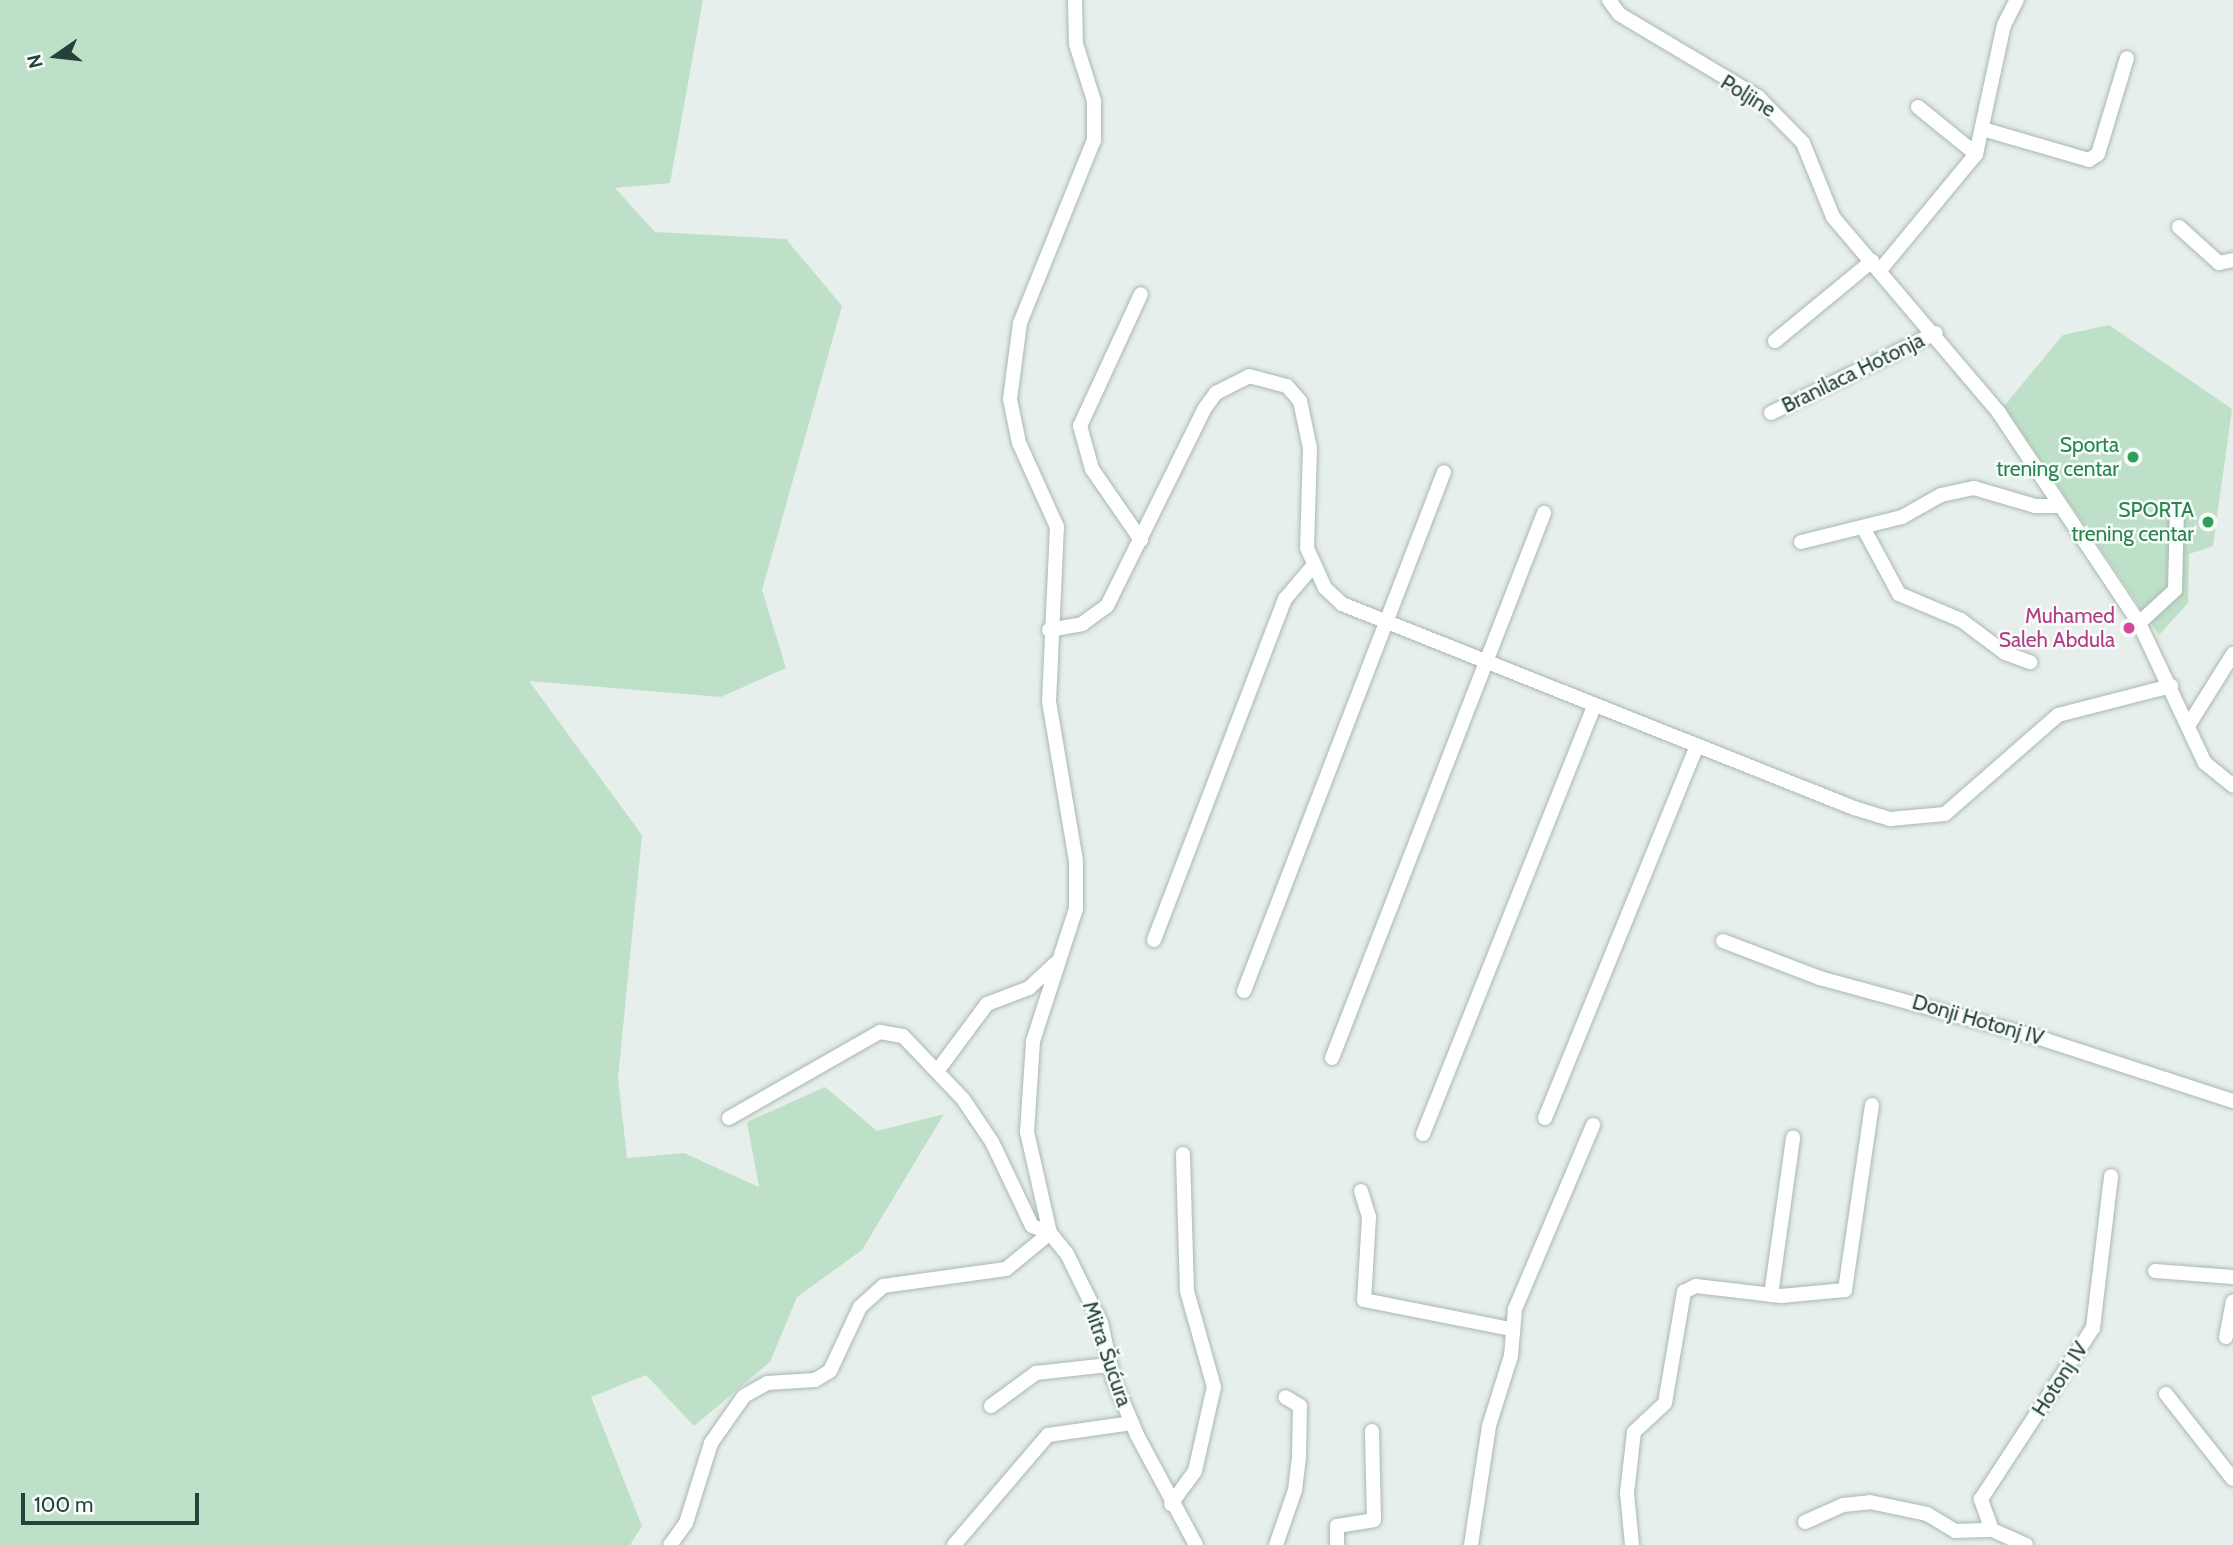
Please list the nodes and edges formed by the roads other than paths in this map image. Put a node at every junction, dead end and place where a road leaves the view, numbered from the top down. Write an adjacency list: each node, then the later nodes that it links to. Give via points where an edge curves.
1 (1074, 0): 25 (street, via 1076,44 1094,101 1094,140 1020,323 1010,399 1019,443 1057,527)
2 (1609, 0): 10 (street, Poljine, via 1619,14 1780,115 1803,142 1833,217)
3 (2017, 0): 6 (street, via 2004,25)
4 (2127, 58): 6 (street, via 2098,154 2090,160)
5 (1918, 107): 7 (street)
6 (1986, 130): 7 (street)
7 (1976, 154): 10 (street)
8 (2179, 227): 9 (street, via 2219,263)
9 (2233, 260)
10 (1876, 265): 12 (street, Branilaca Hotonja); 13 (street)
11 (1141, 294): 20 (street, via 1080,426 1092,469)
12 (1936, 333): 14 (street, Branilaca Hotonja); 16 (street, Branilaca Hotonja, via 1999,413)
13 (1775, 341)
14 (1771, 413)
15 (1444, 472): 23 (street)
16 (2058, 506): 19 (street, via 2035,506 1973,488); 24 (street, Branilaca Hotonja)
17 (2176, 509): 24 (street, via 2175,590)
18 (1544, 513): 28 (street)
19 (1864, 529): 21 (street); 27 (street, via 1899,594 1961,620 2004,653)
20 (1141, 540): 22 (street, via 1216,393 1249,376 1268,378 1287,386 1308,420 1304,520); 25 (street, via 1107,606 1082,624)
21 (1801, 542)
22 (1312, 567): 23 (street, via 1342,604); 34 (street, via 1285,599)
23 (1385, 623): 28 (street); 37 (street)
24 (2139, 623): 29 (street, Branilaca Hotonja)
25 (1049, 631): 36 (street, via 1052,739 1077,884 1076,909)
26 (2233, 654): 31 (street)
27 (2030, 662)
28 (1483, 663): 30 (street); 38 (street)
29 (2171, 686): 31 (street, Branilaca Hotonja); 32 (street, via 2058,715 2021,742 1963,804 1929,818 1871,814)
30 (1594, 706): 32 (street); 45 (street)
31 (2188, 726): 33 (street, Branilaca Hotonja, via 2213,775)
32 (1697, 746): 43 (street)
33 (2233, 786)
34 (1154, 940)
35 (1723, 941): 40 (street, Donji Hotonj IV, via 1820,978 2046,1040)
36 (1056, 963): 39 (street, via 1028,988 987,1004); 50 (street, via 1032,1041 1027,1132)
37 (1244, 991)
38 (1332, 1058)
39 (938, 1070): 42 (street, Mitra Šućura, via 903,1036 880,1032); 50 (street, Mitra Šućura, via 992,1142 1032,1226)
40 (2233, 1101)
41 (1872, 1105): 53 (street, via 1848,1286 1838,1293)
42 (729, 1118)
43 (1545, 1118)
44 (1593, 1125): 55 (street, via 1536,1252)
45 (1423, 1134)
46 (1793, 1138): 53 (street)
47 (1183, 1154): 64 (street, via 1186,1291 1214,1387 1195,1471)
48 (2110, 1176): 66 (street, Hotonj IV, via 2093,1328 1982,1499)
49 (1361, 1191): 55 (street, via 1369,1209 1364,1300)
50 (1050, 1233): 57 (street, Mitra Šućura, via 1101,1323); 67 (street, via 1006,1269 883,1286 860,1307 830,1371 814,1380 767,1383 744,1395 711,1443 686,1523)
51 (2155, 1270): 52 (street)
52 (2233, 1277)
53 (1771, 1295): 73 (street, via 1696,1286 1684,1292 1665,1403 1634,1432 1627,1483)
54 (2233, 1302): 56 (street)
55 (1511, 1329): 72 (street, via 1511,1356 1489,1426)
56 (2226, 1337)
57 (1109, 1365): 60 (street, via 1036,1373); 61 (street, Mitra Šućura)
58 (2166, 1394): 63 (street)
59 (1285, 1397): 70 (street, via 1300,1406 1299,1456 1296,1490)
60 (991, 1406)
61 (1132, 1423): 64 (street, Mitra Šućura); 68 (street, via 1048,1435)
62 (1373, 1431): 71 (street, via 1374,1520 1337,1526)
63 (2233, 1479)
64 (1171, 1504): 69 (street, Mitra Šućura)
65 (1805, 1522): 66 (street, via 1843,1505 1870,1502 1927,1514 1955,1531)
66 (1992, 1530): 74 (street)
67 (670, 1545)
68 (954, 1545)
69 (1196, 1545)
70 (1276, 1545)
71 (1337, 1545)
72 (1471, 1545)
73 (1632, 1545)
74 (2026, 1545)

